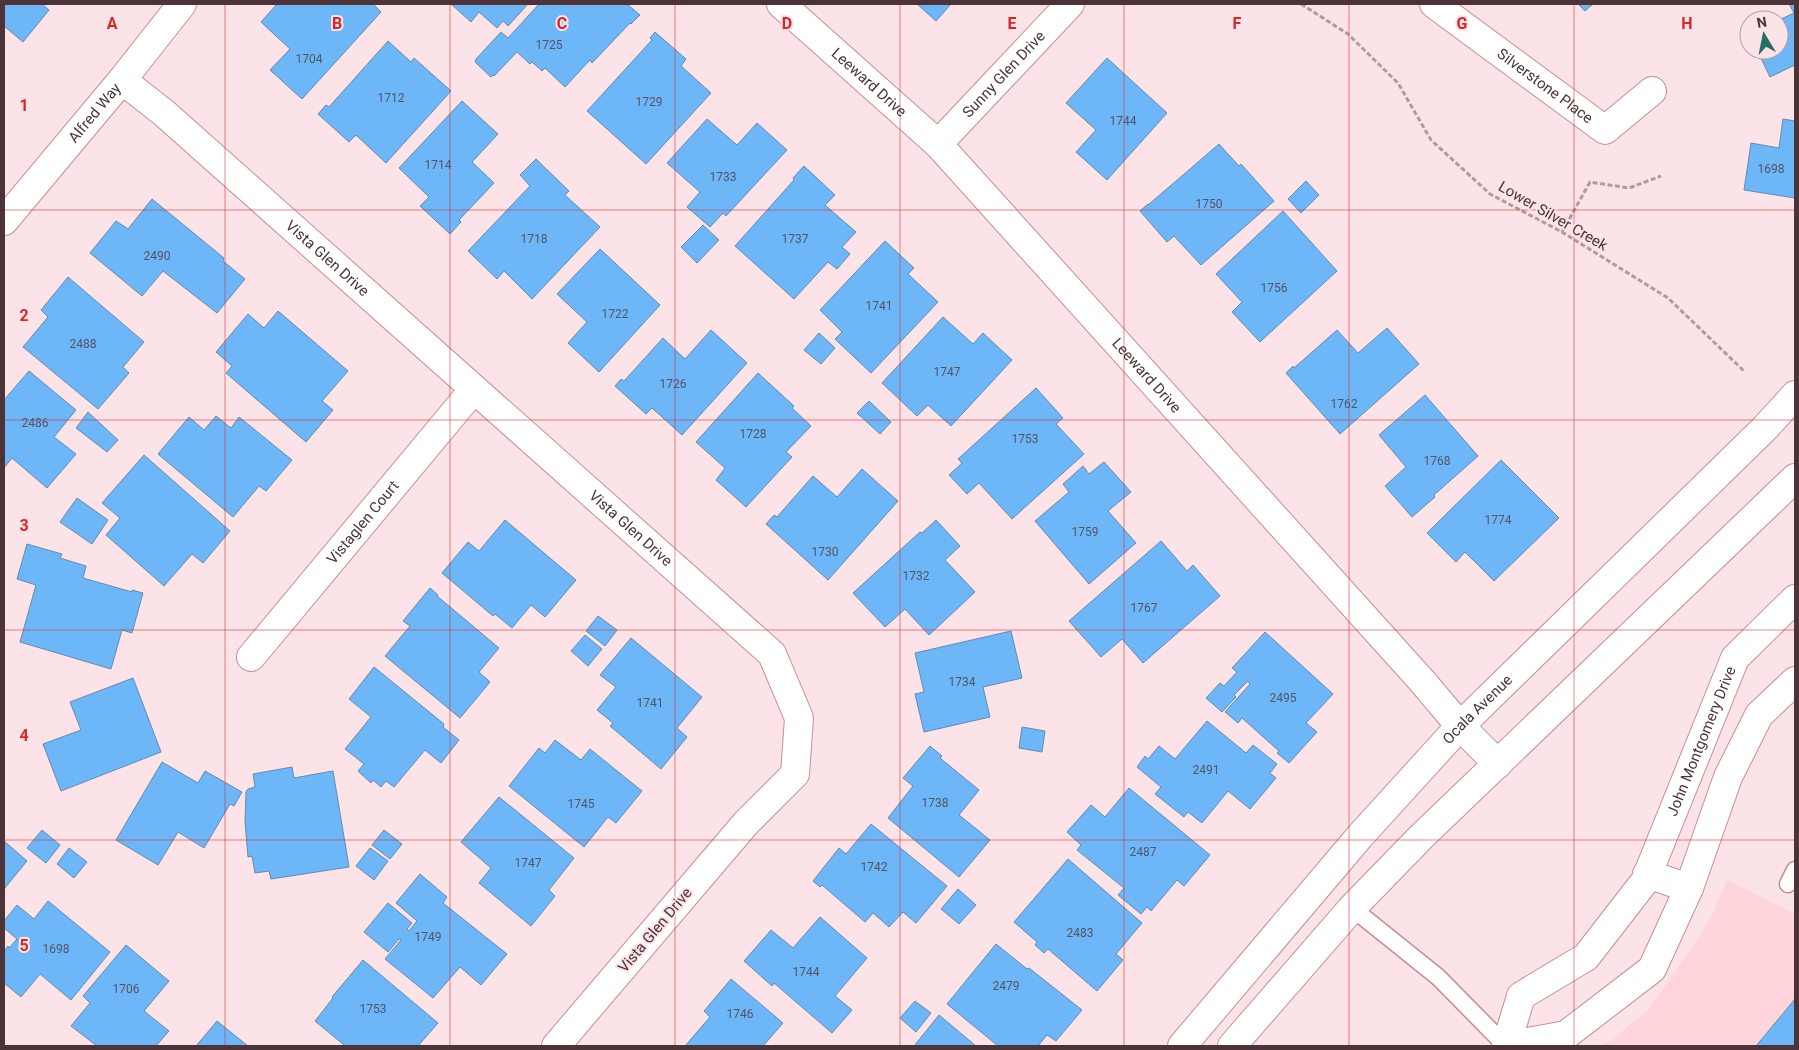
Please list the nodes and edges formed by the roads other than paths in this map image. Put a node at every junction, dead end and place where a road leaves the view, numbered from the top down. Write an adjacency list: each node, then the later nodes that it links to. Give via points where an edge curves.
1 (182, 4): 5 (street, Alfred Way)
2 (781, 4): 7 (street, Leeward Drive)
3 (1070, 4): 7 (street, Sunny Glen Drive)
4 (1434, 4): 6 (street, Silverstone Place, via 1605,130)
5 (122, 80): 8 (street, Alfred Way); 9 (street, Vista Glen Drive, via 164,113)
6 (1652, 91)
7 (938, 144): 15 (street, Leeward Drive)
8 (4, 220)
9 (474, 389): 13 (street, Vistaglen Court); 20 (street, Vista Glen Drive, via 772,654 799,718 794,774 746,823)
10 (1795, 394): 15 (street, Ocala Avenue, via 1765,428)
11 (1795, 478): 16 (street)
12 (1795, 599): 17 (street, John Montgomery Drive, via 1735,658)
13 (252, 657)
14 (1795, 681): 18 (street, via 1759,715 1728,777)
15 (1460, 726): 16 (street, Leeward Drive); 21 (street, Ocala Avenue, via 1360,836)
16 (1498, 764): 19 (street)
17 (1647, 874): 18 (street); 23 (street, John Montgomery Drive, via 1645,881 1586,957 1521,996)
18 (1689, 888): 23 (street, via 1652,969 1566,1035)
19 (1352, 908): 22 (street); 23 (lane, via 1438,977)
20 (556, 1046)
21 (1182, 1046)
22 (1232, 1046)
23 (1506, 1046)

